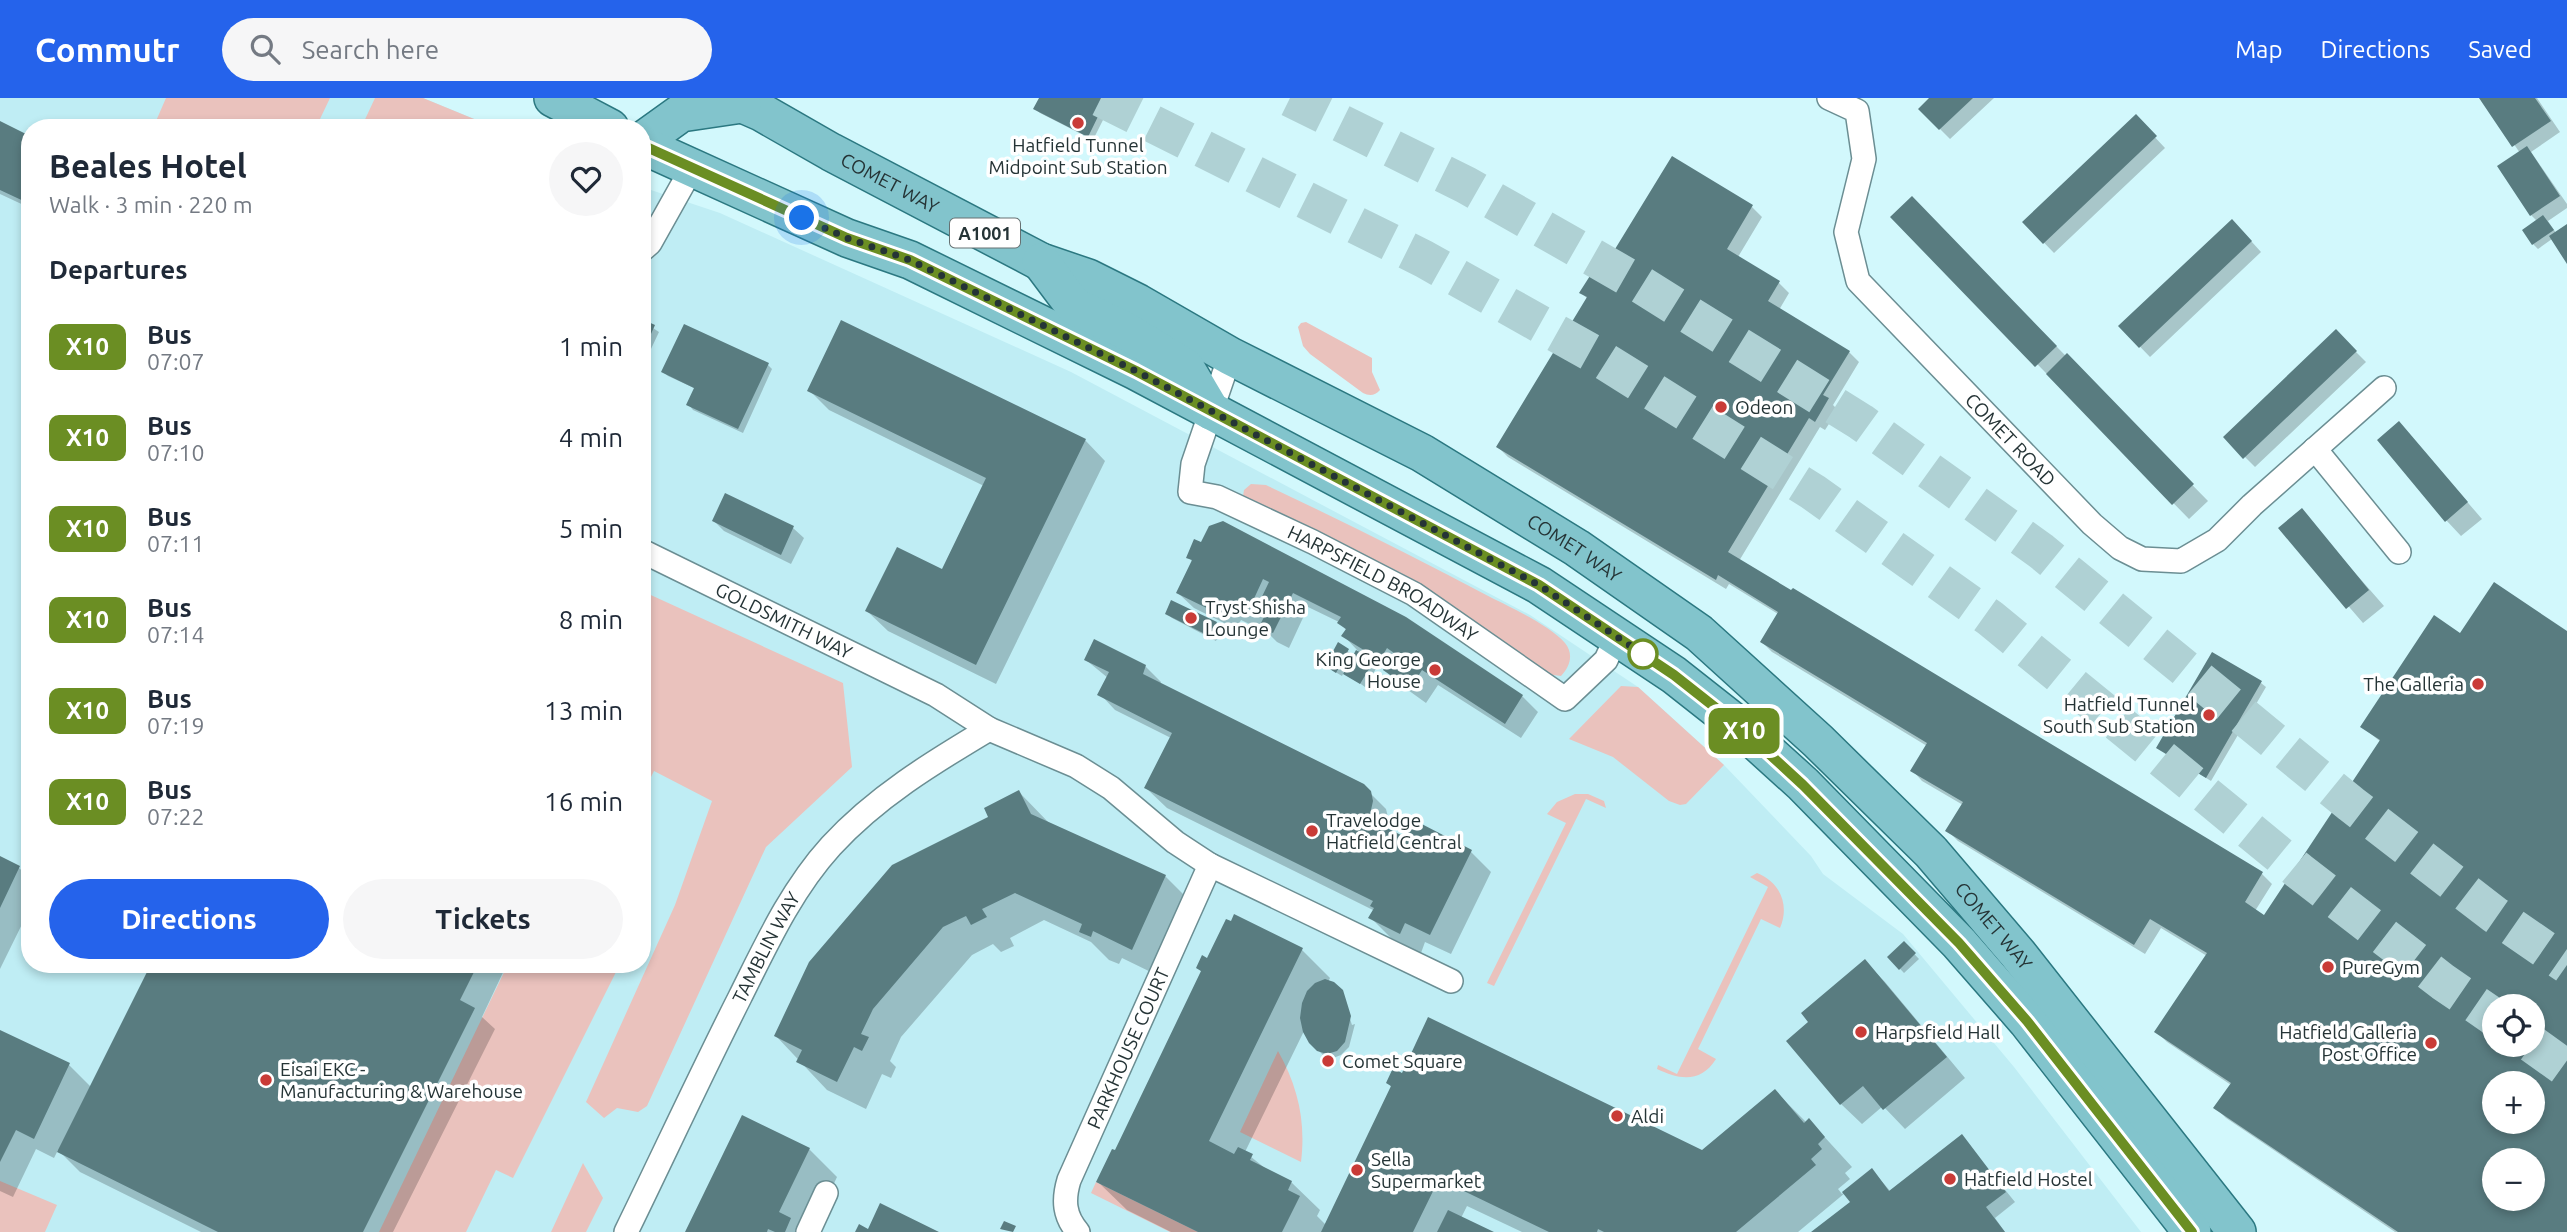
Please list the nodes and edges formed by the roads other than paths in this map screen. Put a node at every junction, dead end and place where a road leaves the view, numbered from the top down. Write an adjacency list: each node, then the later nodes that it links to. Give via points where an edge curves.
1 (553, 98): 6 (main road)
2 (1829, 98): 4 (street, COMET ROAD)
3 (736, 101): 5 (main road, A1001); 11 (main road, COMET WAY / A1001)
4 (1864, 104): 15 (street, COMET ROAD, via 1864,159 1846,232 1858,281 2120,548 2142,559 2181,561 2217,540)
5 (667, 106): 7 (main road, A1001); 9 (main road)
6 (593, 119)
7 (651, 130)
8 (651, 148): 9 (main road, COMET WAY / A1001)
9 (692, 168): 10 (street); 14 (main road, COMET WAY / A1001, via 847,238 910,260)
10 (651, 241)
11 (1041, 262): 12 (main road, COMET WAY / A1001, via 1088,278); 14 (main road, A1001, via 1074,306 1185,367)
12 (1230, 356): 14 (street); 27 (main road, COMET WAY / A1001, via 1422,453 1577,548 1699,632 1931,852 2018,954)
13 (2384, 388): 15 (street, COMET ROAD)
14 (1211, 411): 18 (main road, COMET WAY / A1001, via 1539,585); 18 (street, HARPSFIELD BROADWAY, via 1193,464 1190,492 1217,497 1414,594 1565,699 1606,660)
15 (2315, 450): 16 (street)
16 (2399, 552)
17 (651, 555): 19 (street, GOLDSMITH WAY, via 925,690)
18 (1617, 636): 26 (main road, COMET WAY / A1001, via 1740,727 1885,866 2027,1021)
19 (989, 729): 20 (street, GOLDSMITH WAY, via 1088,773); 23 (street, TAMBLIN WAY, via 926,766 865,812 792,898)
20 (1210, 865): 21 (street, GOLDSMITH WAY); 25 (street, PARKHOUSE COURT, via 1069,1180 1065,1205)
21 (1451, 981)
22 (826, 1193): 24 (street)
23 (626, 1232)
24 (808, 1232)
25 (1078, 1232)
26 (2192, 1232)
27 (2236, 1232)

